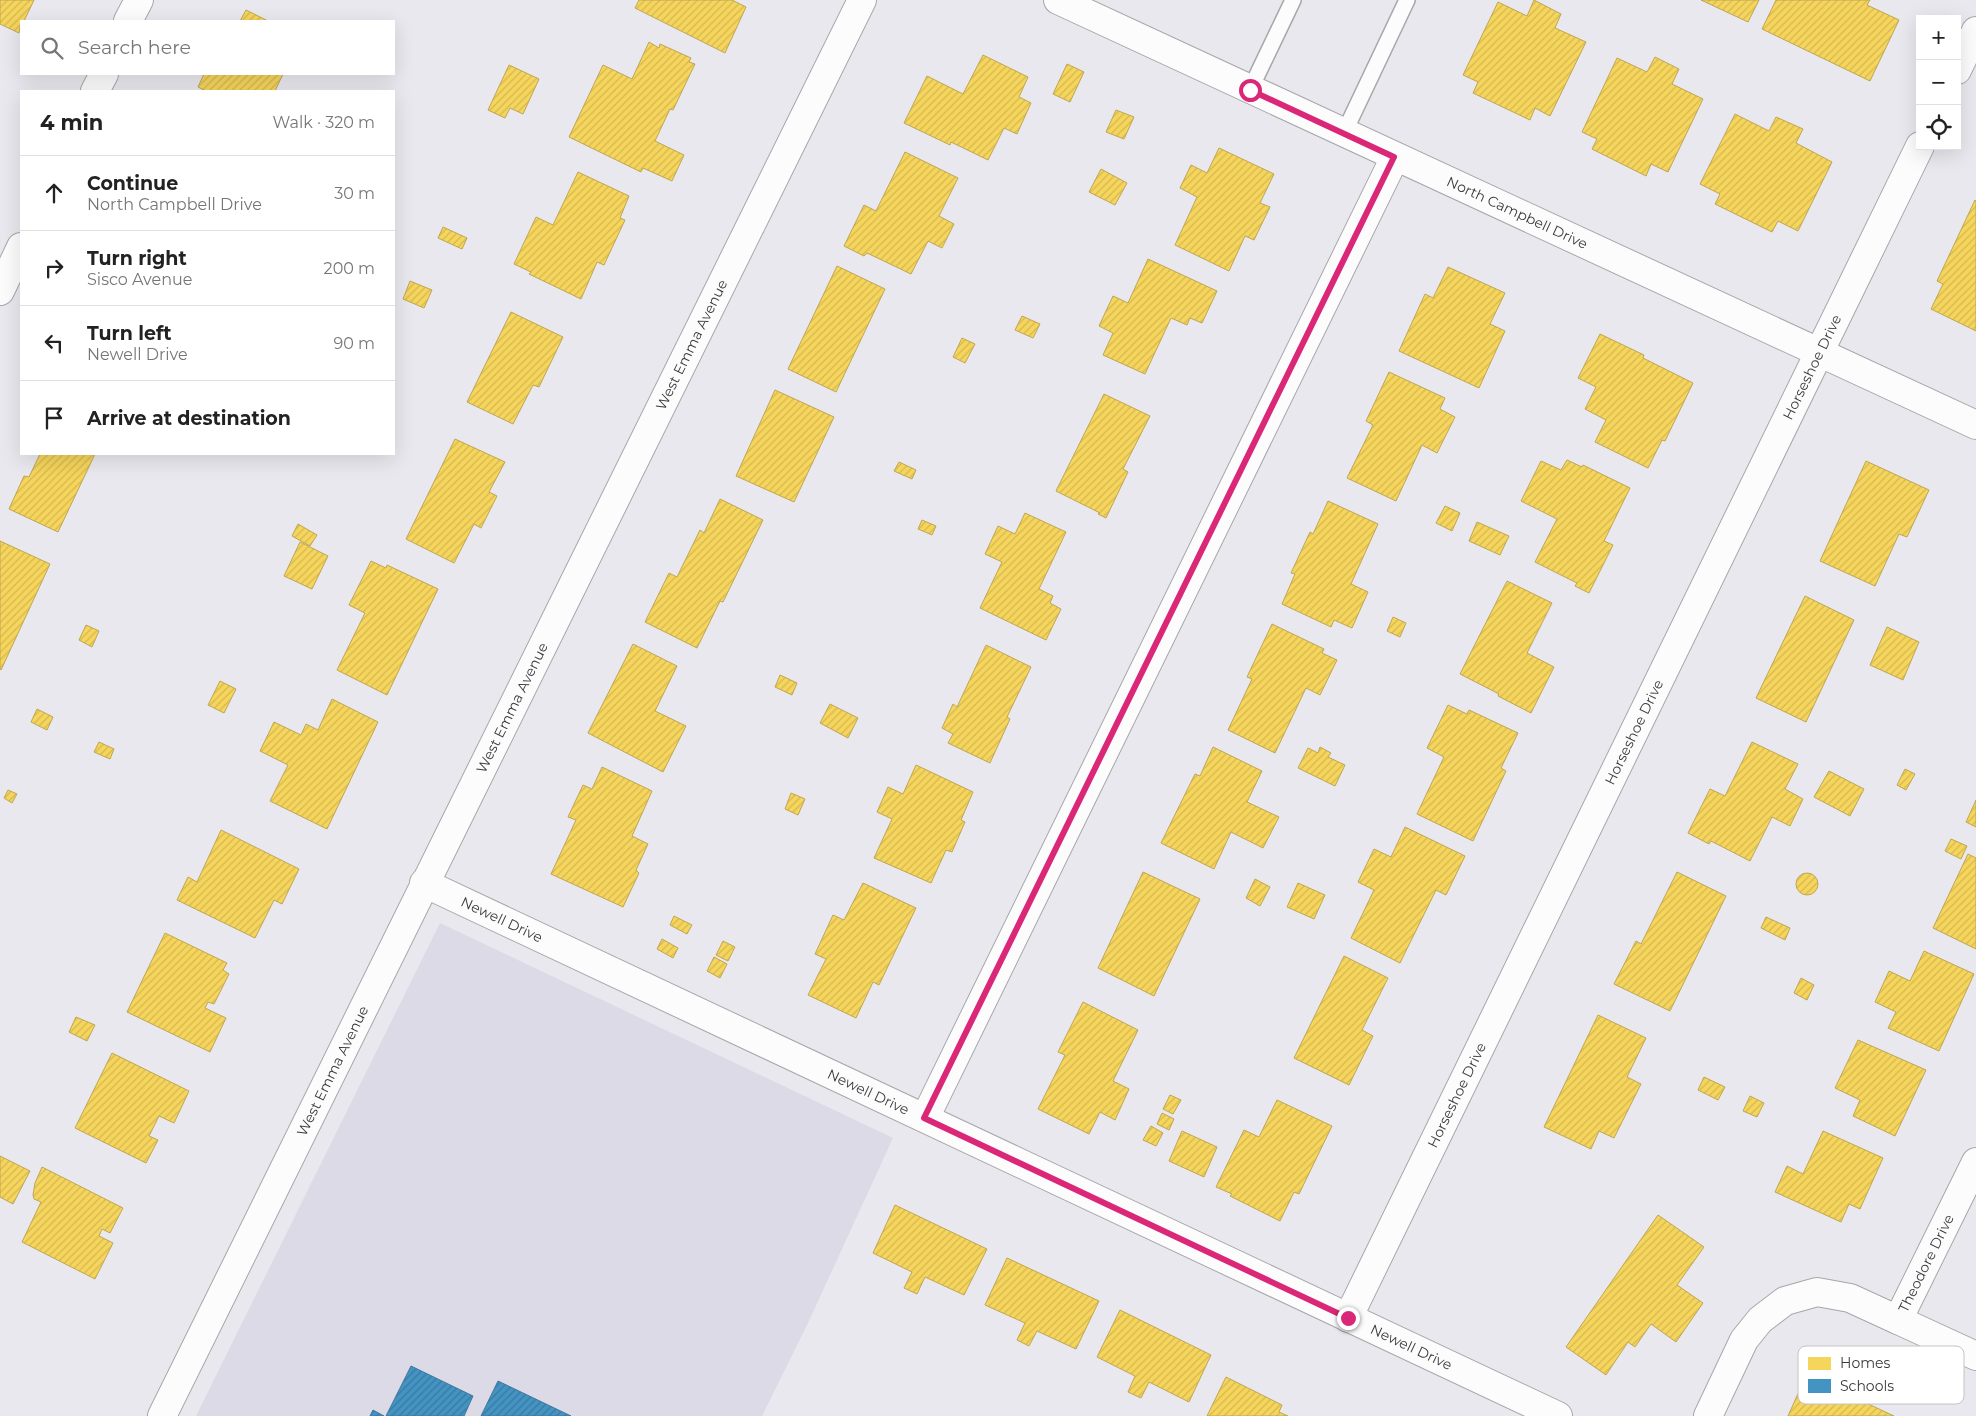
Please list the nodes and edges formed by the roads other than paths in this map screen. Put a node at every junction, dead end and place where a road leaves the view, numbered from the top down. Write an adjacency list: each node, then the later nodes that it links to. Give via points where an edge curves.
1 (139, 0): 6 (street)
2 (862, 0): 19 (street, West Emma Avenue)
3 (1058, 0): 11 (street, North Campbell Drive)
4 (1293, 0): 11 (lane)
5 (1407, 0): 12 (lane)
6 (129, 20)
7 (1976, 31): 8 (street)
8 (1961, 62)
9 (103, 75): 10 (street)
10 (96, 90)
11 (1250, 90): 12 (street, North Campbell Drive)
12 (1344, 133): 14 (street, North Campbell Drive)
13 (1918, 150): 17 (street, Horseshoe Drive)
14 (1394, 157): 17 (street, North Campbell Drive); 20 (street)
15 (20, 249): 16 (street)
16 (0, 291)
17 (1820, 352): 18 (street, North Campbell Drive); 22 (street, Horseshoe Drive)
18 (1976, 424)
19 (424, 883): 20 (street, Newell Drive); 27 (street, West Emma Avenue)
20 (924, 1118): 22 (street, Newell Drive)
21 (1976, 1162): 23 (street, Theodore Drive)
22 (1348, 1318): 28 (street, Newell Drive)
23 (1898, 1320): 24 (street); 29 (street, Theodore Drive, via 1850,1298 1817,1292 1785,1301 1760,1320 1744,1340)
24 (1954, 1346)
25 (1964, 1350): 26 (street)
26 (1976, 1356)
27 (162, 1416)
28 (1558, 1416)
29 (1708, 1416)

